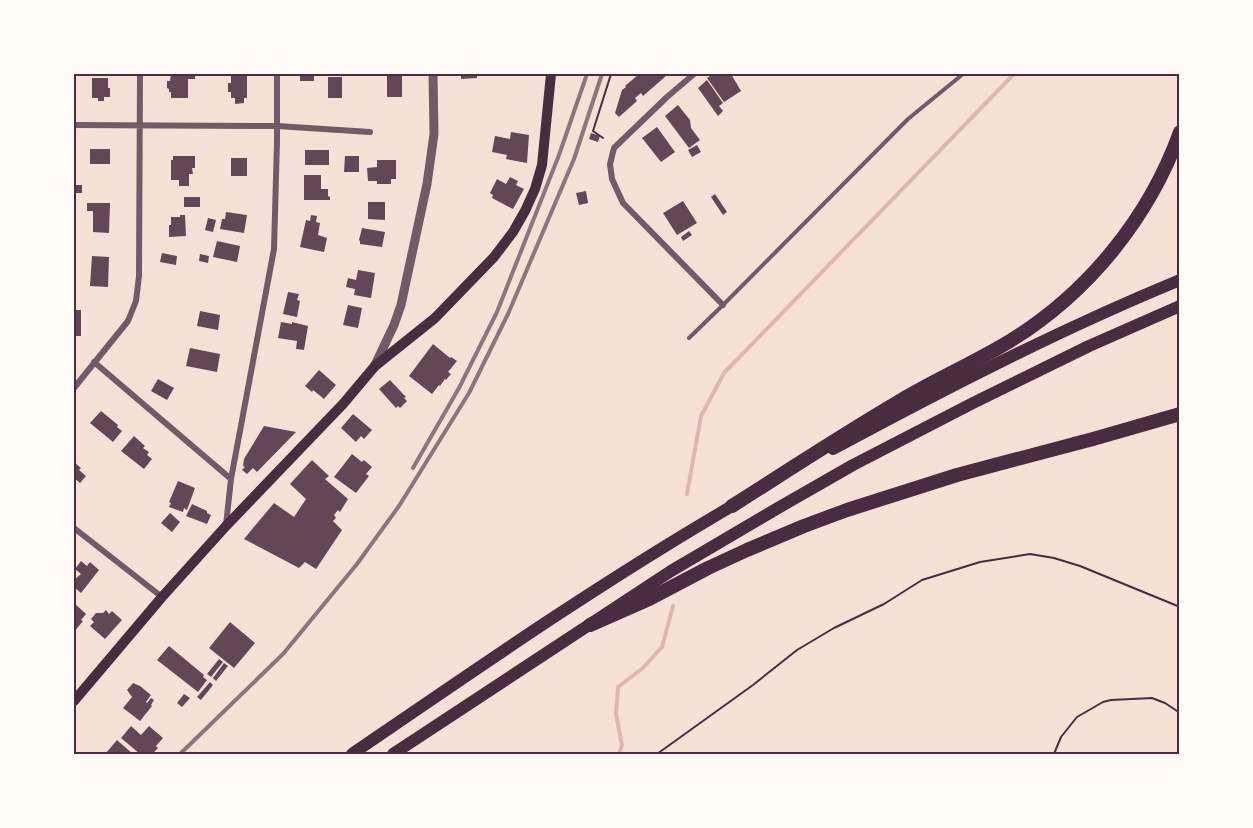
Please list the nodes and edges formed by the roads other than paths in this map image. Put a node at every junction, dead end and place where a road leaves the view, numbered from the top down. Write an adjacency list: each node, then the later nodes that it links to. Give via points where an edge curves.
1 (140, 74): 8 (street)
2 (277, 74): 9 (street)
3 (433, 74): 17 (street, via 434,134 427,184 401,305)
4 (550, 74): 17 (main road, via 542,165 535,189 513,232 435,318)
5 (694, 74): 13 (street, via 614,148 610,164 623,203)
6 (963, 74): 13 (lane, via 908,118)
7 (74, 125): 8 (street)
8 (140, 125): 9 (street); 16 (street, via 136,301 128,321)
9 (277, 126): 10 (street); 20 (street, via 274,249)
10 (370, 132)
11 (1179, 132): 21 (highway, via 1159,179 1126,234 1084,283 1048,315 1001,346 898,401)
12 (1179, 280): 21 (highway, via 922,401)
13 (723, 305): 15 (lane)
14 (1179, 306): 25 (highway, via 1031,374 854,465 671,571)
15 (689, 338)
16 (94, 362): 18 (street); 20 (street)
17 (375, 366): 22 (main road, via 344,404)
18 (74, 388)
19 (1179, 414): 25 (highway, via 957,475 847,510 747,550)
20 (231, 479): 22 (street)
21 (732, 506): 27 (highway, via 582,598)
22 (226, 526): 24 (main road)
23 (74, 528): 24 (street)
24 (162, 597): 26 (main road)
25 (590, 625): 28 (highway)
26 (74, 701)
27 (352, 754)
28 (393, 754)

